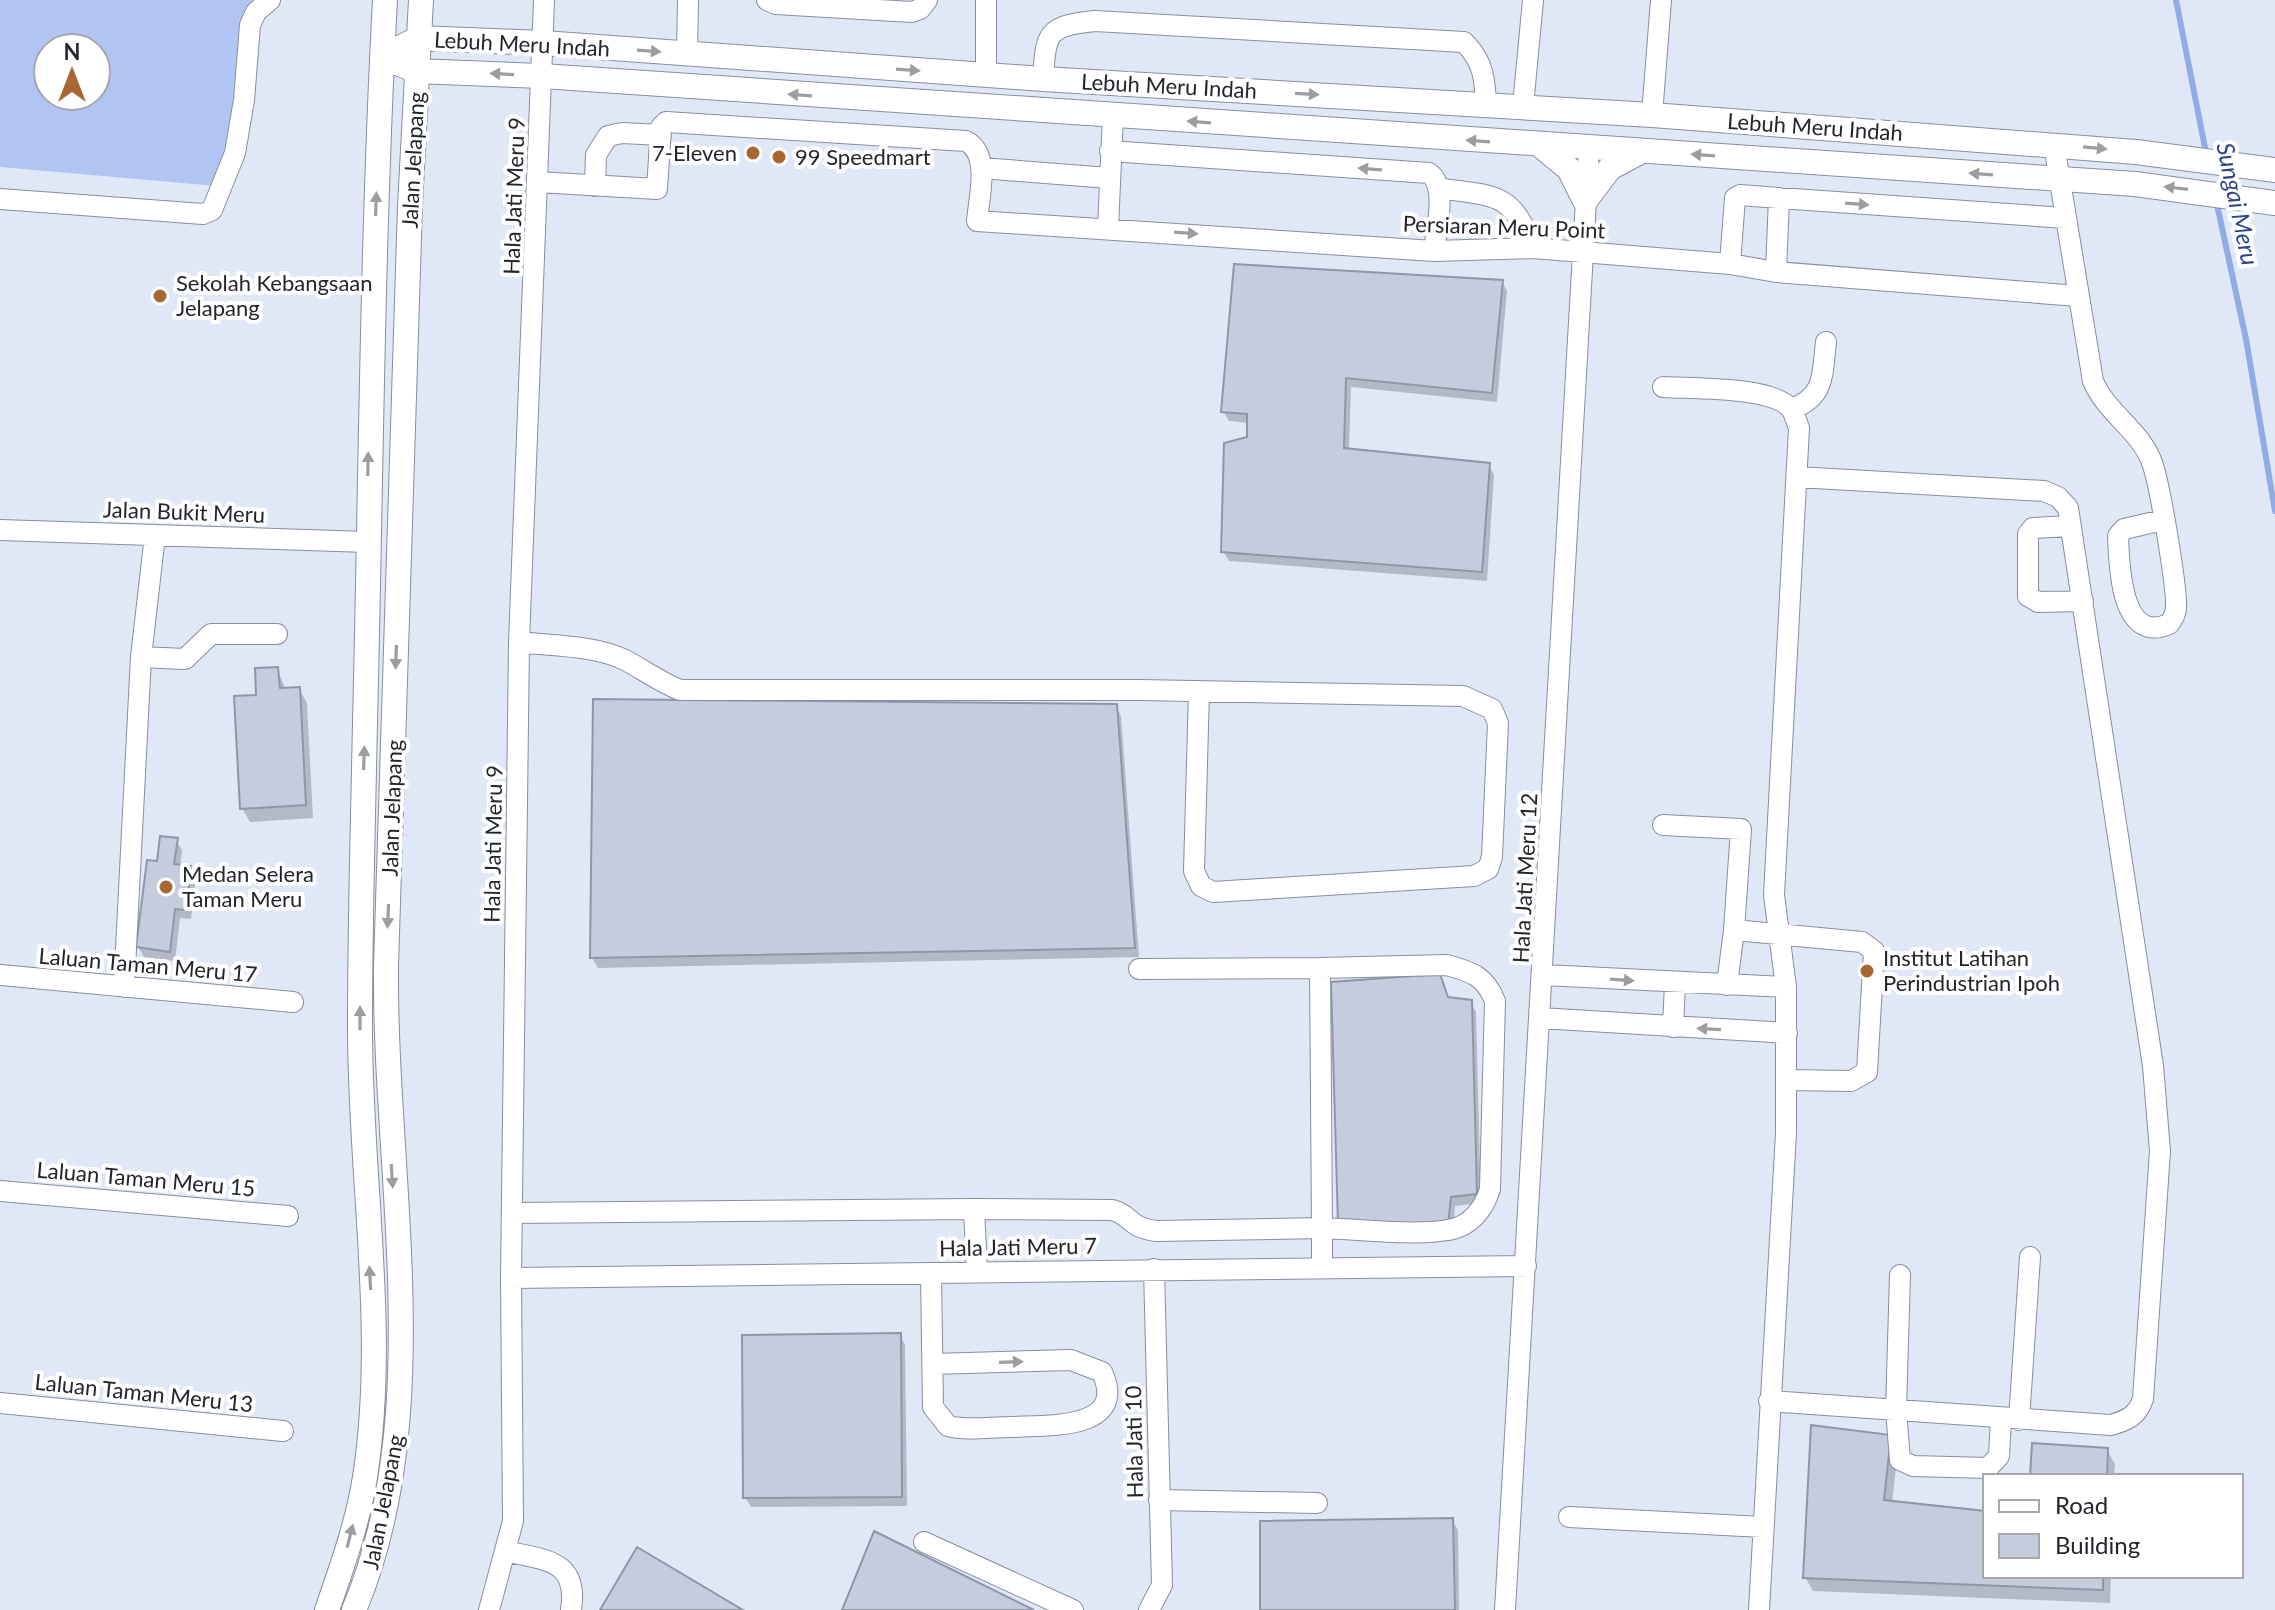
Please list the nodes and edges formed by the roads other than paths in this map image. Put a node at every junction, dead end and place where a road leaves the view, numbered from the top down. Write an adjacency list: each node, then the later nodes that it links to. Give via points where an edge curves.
1 (270, 0): 40 (street, via 250,25 235,153 212,210 203,214)
2 (385, 0): 14 (main road, Jalan Jelapang)
3 (421, 0): 11 (main road, Jalan Jelapang)
4 (544, 0): 12 (street, Hala Jati Meru 9)
5 (688, 0): 13 (street)
6 (767, 0): 7 (street, via 912,12)
7 (927, 0)
8 (986, 0): 17 (street)
9 (1533, 0): 21 (street)
10 (1661, 0): 23 (street)
11 (419, 38): 12 (main road, Lebuh Meru Indah); 14 (main road, Lebuh Meru Indah); 15 (main road, Jalan Jelapang)
12 (543, 43): 13 (main road, Lebuh Meru Indah, one-way to 13); 18 (street, Hala Jati Meru 9)
13 (687, 54): 17 (main road, Lebuh Meru Indah, one-way to 17)
14 (382, 57): 15 (main road, Lebuh Meru Indah); 60 (main road, Jalan Jelapang, one-way to 14)
15 (417, 71): 16 (main road, Lebuh Meru Indah); 22 (main road, Jalan Jelapang)
16 (462, 72): 18 (main road, Lebuh Meru Indah, one-way to 16); 22 (main road, via 436,86)
17 (986, 75): 19 (main road, Lebuh Meru Indah)
18 (542, 76): 24 (main road, Lebuh Meru Indah, one-way to 18); 36 (street, Hala Jati Meru 9)
19 (1043, 79): 20 (main road, Lebuh Meru Indah, one-way to 20); 20 (street, via 1045,40 1050,35 1070,23 1111,21 1464,42 1484,73)
20 (1486, 104): 21 (main road, Lebuh Meru Indah)
21 (1518, 106): 23 (main road, Lebuh Meru Indah); 29 (main road, via 1569,123 1583,134)
22 (415, 111): 54 (main road, Jalan Jelapang)
23 (1652, 115): 25 (main road, Lebuh Meru Indah)
24 (1113, 116): 27 (main road, Lebuh Meru Indah, one-way to 24); 30 (street)
25 (1727, 121): 28 (main road, Lebuh Meru Indah); 29 (main road, via 1613,125 1597,134)
26 (661, 135): 32 (street, via 661,125 667,122 966,141 977,147); 37 (street, via 608,136 596,155); 37 (street, via 658,189)
27 (1540, 145): 29 (main road, Lebuh Meru Indah); 41 (main road, via 1569,169)
28 (2054, 145): 33 (main road, Lebuh Meru Indah, one-way to 33); 35 (street)
29 (1589, 148): 31 (main road, Lebuh Meru Indah); 41 (street, Hala Jati Meru 12)
30 (1110, 151): 34 (street); 38 (street, one-way to 30, via 1429,173)
31 (1642, 151): 35 (main road, Lebuh Meru Indah, one-way to 31); 41 (main road, via 1610,168)
32 (981, 168): 34 (street); 44 (street, Persiaran Meru Point, via 977,221)
33 (2272, 169)
34 (1109, 178): 44 (street)
35 (2059, 179): 42 (main road, Lebuh Meru Indah, one-way to 35); 43 (street)
36 (538, 182): 37 (street); 64 (street, Hala Jati Meru 9)
37 (595, 186)
38 (1439, 188): 45 (street, via 1499,199 1520,214); 46 (street)
39 (1779, 198): 43 (street, one-way to 43); 48 (street, via 1735,198); 49 (street)
40 (0, 199)
41 (1585, 201): 47 (street, Hala Jati Meru 12)
42 (2274, 203)
43 (2065, 218): 50 (street)
44 (1108, 228): 46 (street, Persiaran Meru Point, one-way to 46)
45 (1533, 248): 46 (street, Persiaran Meru Point); 47 (street, Persiaran Meru Point)
46 (1434, 251)
47 (1583, 252): 48 (street, Persiaran Meru Point); 75 (street, Hala Jati Meru 12)
48 (1730, 264): 49 (street, Persiaran Meru Point)
49 (1776, 272): 50 (street, Persiaran Meru Point)
50 (2078, 296): 56 (street, via 2099,397 2149,456)
51 (1826, 342): 53 (street, via 1819,390 1807,404)
52 (1663, 387): 53 (street, via 1752,393)
53 (1792, 409): 55 (street, via 1799,428)
54 (402, 469): 60 (main road, via 390,521); 62 (main road, Jalan Jelapang)
55 (1797, 477): 57 (street, via 2044,491 2064,502); 69 (street)
56 (2163, 520): 56 (street, via 2176,608 2169,624 2150,628 2136,622 2128,609 2118,536 2124,529)
57 (2071, 526): 61 (street); 61 (street, via 2033,528 2028,534 2028,596 2036,602)
58 (0, 530): 59 (street, Jalan Bukit Meru)
59 (155, 535): 60 (street, Jalan Bukit Meru); 65 (street)
60 (367, 542): 62 (main road, via 388,567); 110 (main road, Jalan Jelapang, one-way to 60, via 365,1478 370,1414 372,1319 359,1066)
61 (2083, 601): 102 (street, via 2151,1050 2160,1151 2144,1383 2138,1412 2111,1425)
62 (397, 608): 111 (main road, Jalan Jelapang, one-way to 111, via 385,1055 399,1414 381,1528)
63 (277, 634): 65 (street, via 211,634 185,659)
64 (519, 642): 66 (street, via 598,652 680,690); 87 (street, Hala Jati Meru 9)
65 (141, 657): 78 (street)
66 (1199, 691): 66 (street, via 1478,700 1492,709 1498,723 1488,869 1474,876 1213,892 1201,886 1194,871)
67 (1663, 825): 68 (street)
68 (1741, 829): 69 (street); 70 (street)
69 (1777, 830): 71 (street, via 1774,895)
70 (1734, 930): 71 (street); 77 (street)
71 (1780, 933): 79 (street); 84 (street, via 1862,942 1872,947 1876,959 1867,1072 1851,1081)
72 (1320, 968): 73 (street); 89 (street); 89 (street, via 1447,965 1480,976 1495,1001 1486,1203 1473,1218 1447,1230)
73 (1139, 969)
74 (0, 975): 78 (street, Laluan Taman Meru 17)
75 (1544, 975): 76 (street, one-way to 76); 81 (street, Hala Jati Meru 12)
76 (1675, 984): 77 (street); 82 (street)
77 (1727, 985): 79 (street)
78 (124, 987): 80 (street, Laluan Taman Meru 17)
79 (1786, 987): 83 (street)
80 (293, 1002)
81 (1540, 1018): 82 (street); 91 (street, Hala Jati Meru 12)
82 (1673, 1027): 83 (street, one-way to 82)
83 (1787, 1033): 84 (street)
84 (1787, 1080): 99 (street)
85 (0, 1191): 88 (street, Laluan Taman Meru 15)
86 (974, 1209): 87 (street); 89 (street, via 1112,1210 1136,1228 1156,1231); 94 (street)
87 (512, 1213): 97 (street, Hala Jati Meru 9)
88 (288, 1216)
89 (1322, 1228): 92 (street)
90 (2030, 1257): 102 (street)
91 (1526, 1266): 92 (street, Hala Jati Meru 7); 116 (street, Hala Jati Meru 12)
92 (1322, 1267): 93 (street, Hala Jati Meru 7)
93 (1154, 1269): 94 (street, Hala Jati Meru 7); 104 (street, Hala Jati 10)
94 (977, 1272): 95 (street, Hala Jati Meru 7)
95 (931, 1273): 97 (street, Hala Jati Meru 7); 98 (street)
96 (1900, 1275): 101 (street)
97 (511, 1278): 109 (street, Hala Jati Meru 9, via 513,1521)
98 (933, 1364): 98 (street, one-way to 98, via 1071,1360 1102,1372 1108,1400 1093,1417 1079,1421 957,1429 933,1407)
99 (1769, 1401): 101 (street); 107 (street)
100 (0, 1403): 103 (street, Laluan Taman Meru 13)
101 (1896, 1410): 102 (street); 102 (street, via 1900,1460 1913,1466 1988,1468 1999,1456)
102 (2010, 1419)
103 (283, 1431)
104 (1159, 1500): 105 (street); 115 (street, Hala Jati 10, via 1162,1585)
105 (1317, 1503)
106 (1569, 1517): 107 (street)
107 (1763, 1527): 117 (street)
108 (924, 1542): 114 (street)
109 (505, 1551): 112 (street, Hala Jati Meru 9); 113 (street, via 563,1568 574,1590)
110 (327, 1610)
111 (354, 1610)
112 (489, 1610)
113 (571, 1610)
114 (1073, 1610)
115 (1149, 1610)
116 (1505, 1610)
117 (1759, 1610)

